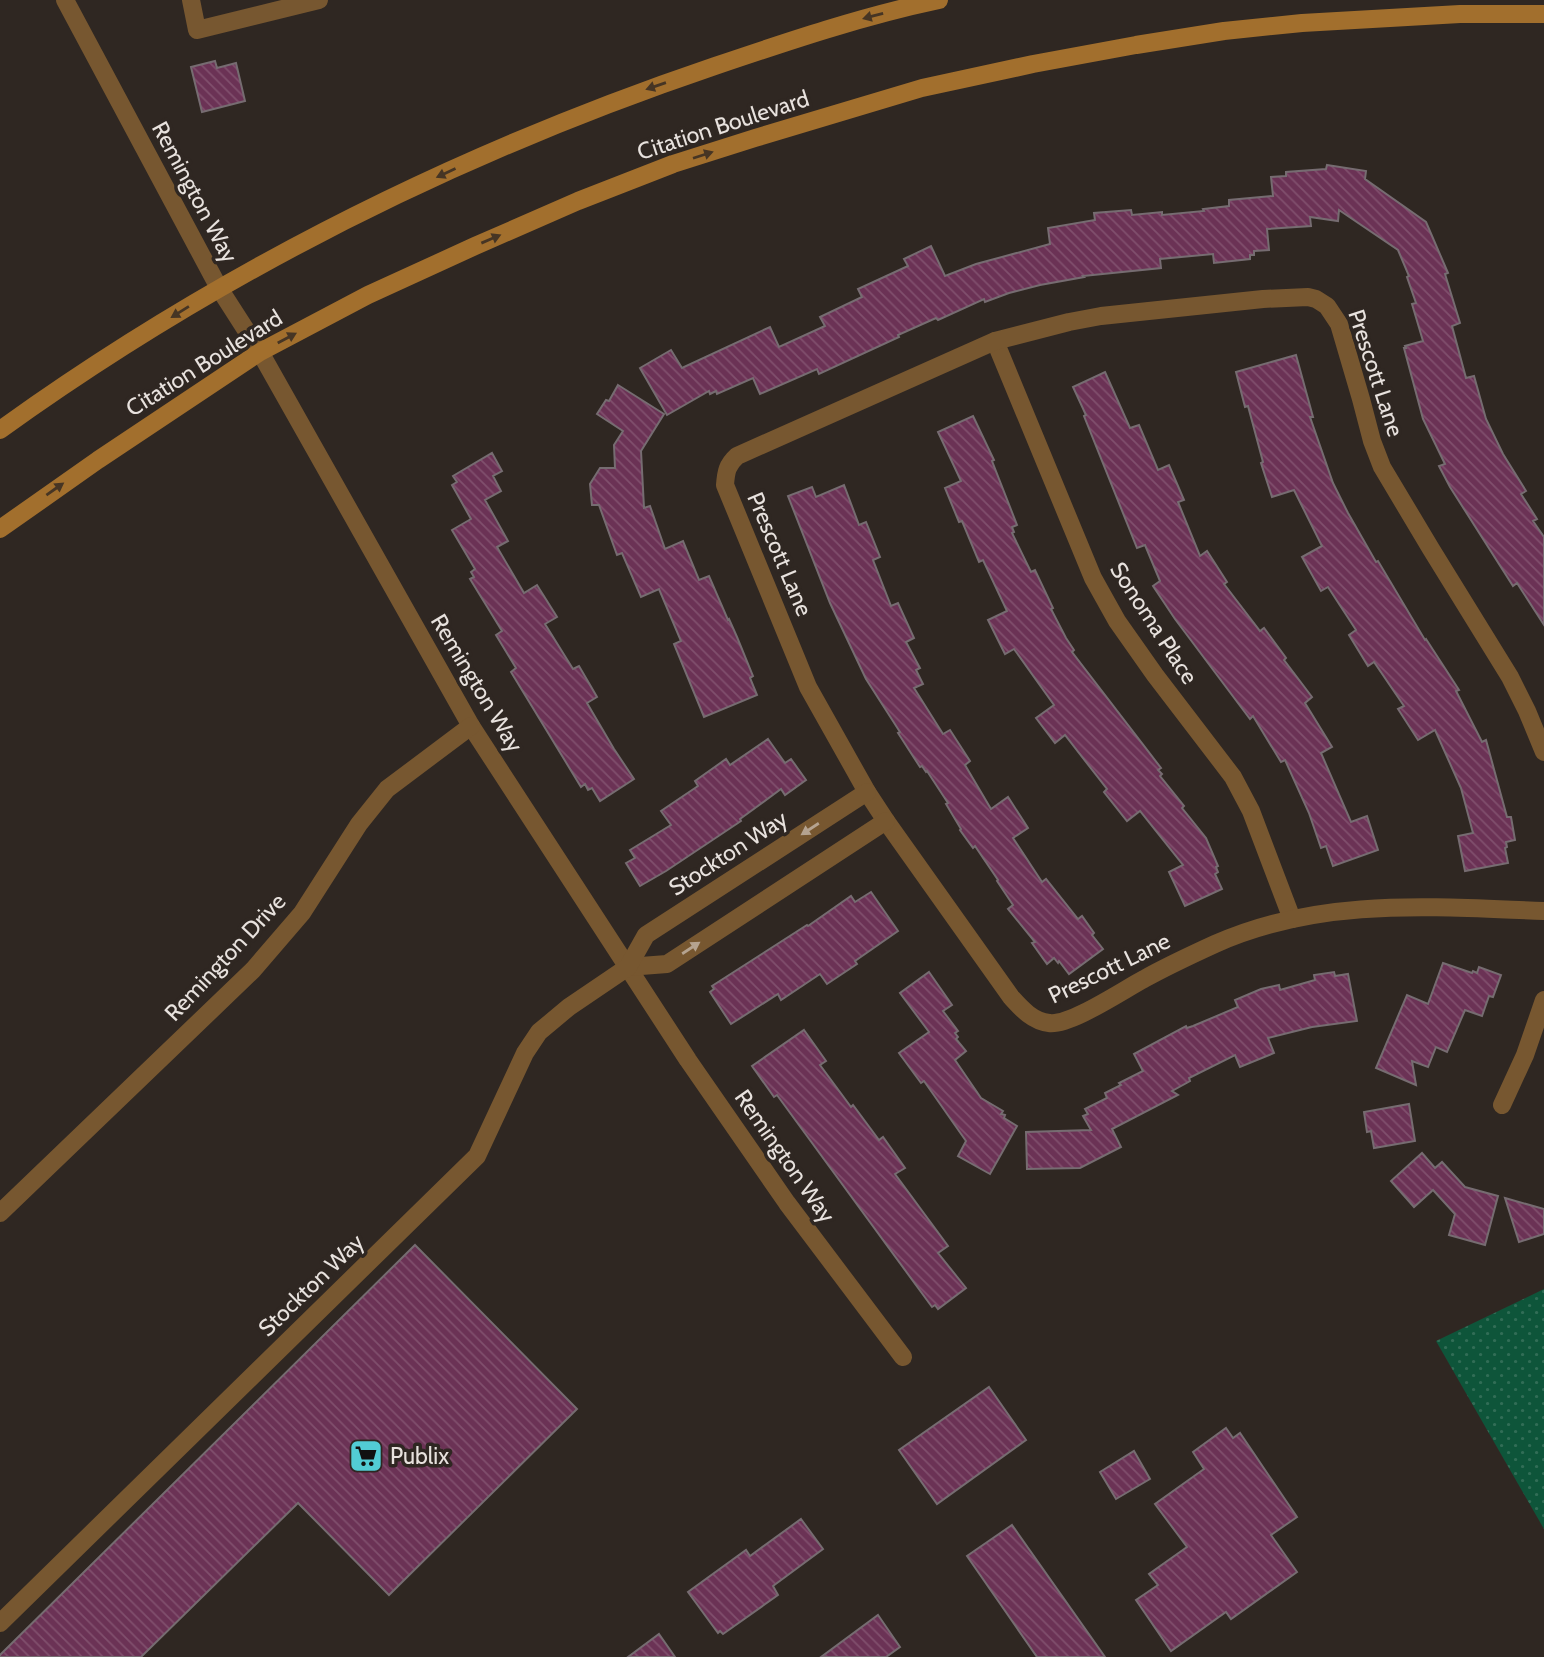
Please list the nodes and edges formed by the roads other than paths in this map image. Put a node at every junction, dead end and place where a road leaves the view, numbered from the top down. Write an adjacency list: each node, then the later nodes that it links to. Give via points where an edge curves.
1 (65, 0): 6 (street, Remington Way)
2 (191, 0): 3 (street, via 197,30)
3 (320, 0)
4 (939, 0): 6 (main road, one-way to 6, via 791,40 649,88 505,145 361,213)
5 (1544, 14): 8 (main road, Citation Boulevard, one-way to 5, via 368,295 578,201 673,164 922,89 1033,64 1224,31 1433,16)
6 (219, 288): 8 (street, Remington Way); 9 (main road, one-way to 9)
7 (995, 341): 12 (street, Prescott Lane, via 1069,322 1155,310 1308,297 1327,306 1339,324 1382,467 1510,677); 13 (street, Prescott Lane, via 737,456 726,470 725,485 808,687); 16 (street, Sonoma Place, via 1093,578 1147,664 1233,777 1251,811)
8 (260, 352): 10 (main road, Citation Boulevard, one-way to 8); 11 (street, Remington Way)
9 (0, 430)
10 (0, 529)
11 (471, 726): 17 (street, Remington Way); 20 (street, Remington Drive, via 387,789 302,913 253,970)
12 (1544, 752)
13 (867, 792): 14 (street, Prescott Lane); 17 (street, Stockton Way, one-way to 17, via 646,934)
14 (886, 821): 16 (street, Prescott Lane, via 1011,997 1026,1013 1051,1024 1071,1019 1217,943); 17 (street, Stockton Way, one-way to 14, via 667,964)
15 (1544, 911): 16 (street, Prescott Lane, via 1384,907)
16 (1292, 919)
17 (628, 967): 21 (street, Remington Way, via 787,1203); 22 (street, Stockton Way, via 539,1032 477,1156)
18 (1544, 1000): 19 (street)
19 (1502, 1105)
20 (0, 1213)
21 (902, 1357)
22 (0, 1623)

